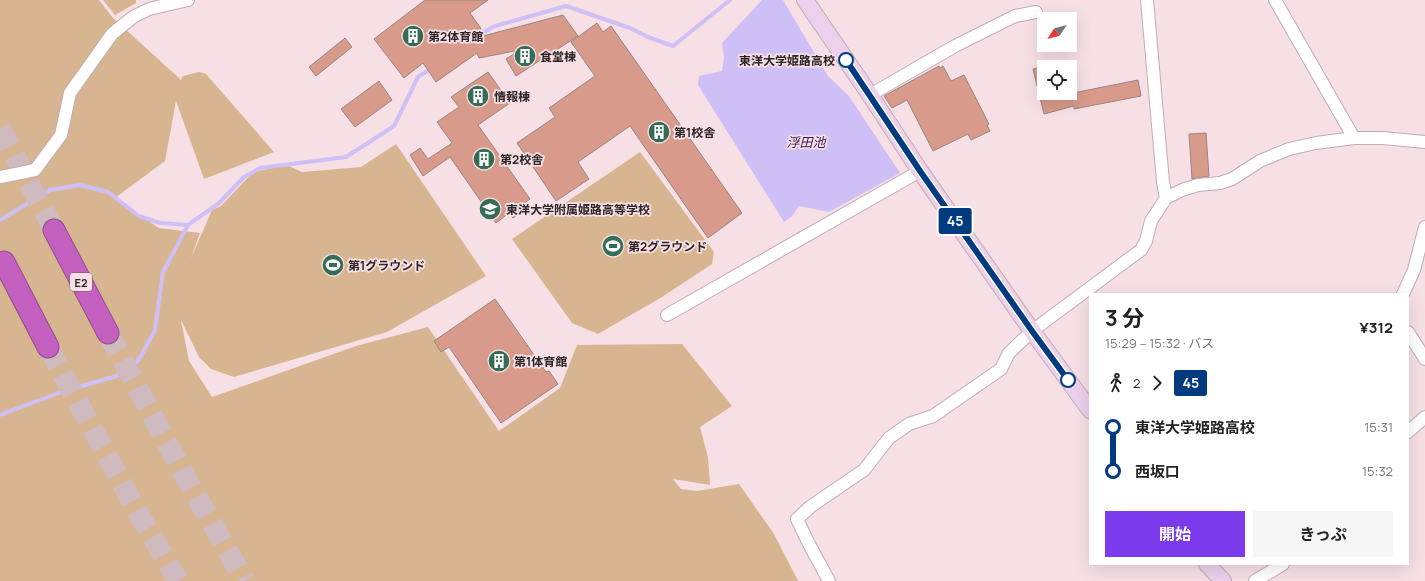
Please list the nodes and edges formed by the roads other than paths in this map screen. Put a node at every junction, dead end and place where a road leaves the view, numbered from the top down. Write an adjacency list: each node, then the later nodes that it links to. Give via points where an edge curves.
1 (188, 0): 10 (street, via 150,9 133,17 112,34 70,93 61,135 35,170)
2 (805, 0): 6 (main road)
3 (1147, 0): 11 (street, via 1162,182)
4 (1275, 0): 7 (street)
5 (1036, 12): 6 (street, via 1015,16)
6 (870, 95): 9 (main road)
7 (1354, 138): 8 (street); 11 (street, via 1289,149 1260,161 1232,179 1220,183 1198,184)
8 (1425, 142)
9 (920, 171): 16 (street); 17 (main road)
10 (0, 177)
11 (1166, 198): 17 (street, via 1151,221 1141,250)
12 (1425, 228): 15 (street, via 1414,270)
13 (54, 230): 18 (highway, E2)
14 (4, 262): 20 (highway)
15 (1403, 293)
16 (667, 315)
17 (1032, 331): 22 (main road); 27 (street, via 1009,353 1001,369 933,416 909,424 889,438 864,470 810,507 797,519)
18 (108, 333)
19 (1409, 334): 21 (street)
20 (48, 347)
21 (1425, 359)
22 (1089, 409)
23 (1425, 417): 24 (street)
24 (1409, 431)
25 (1208, 565): 28 (main road)
26 (1281, 565): 29 (street)
27 (829, 581)
28 (1223, 581)
29 (1255, 581)

